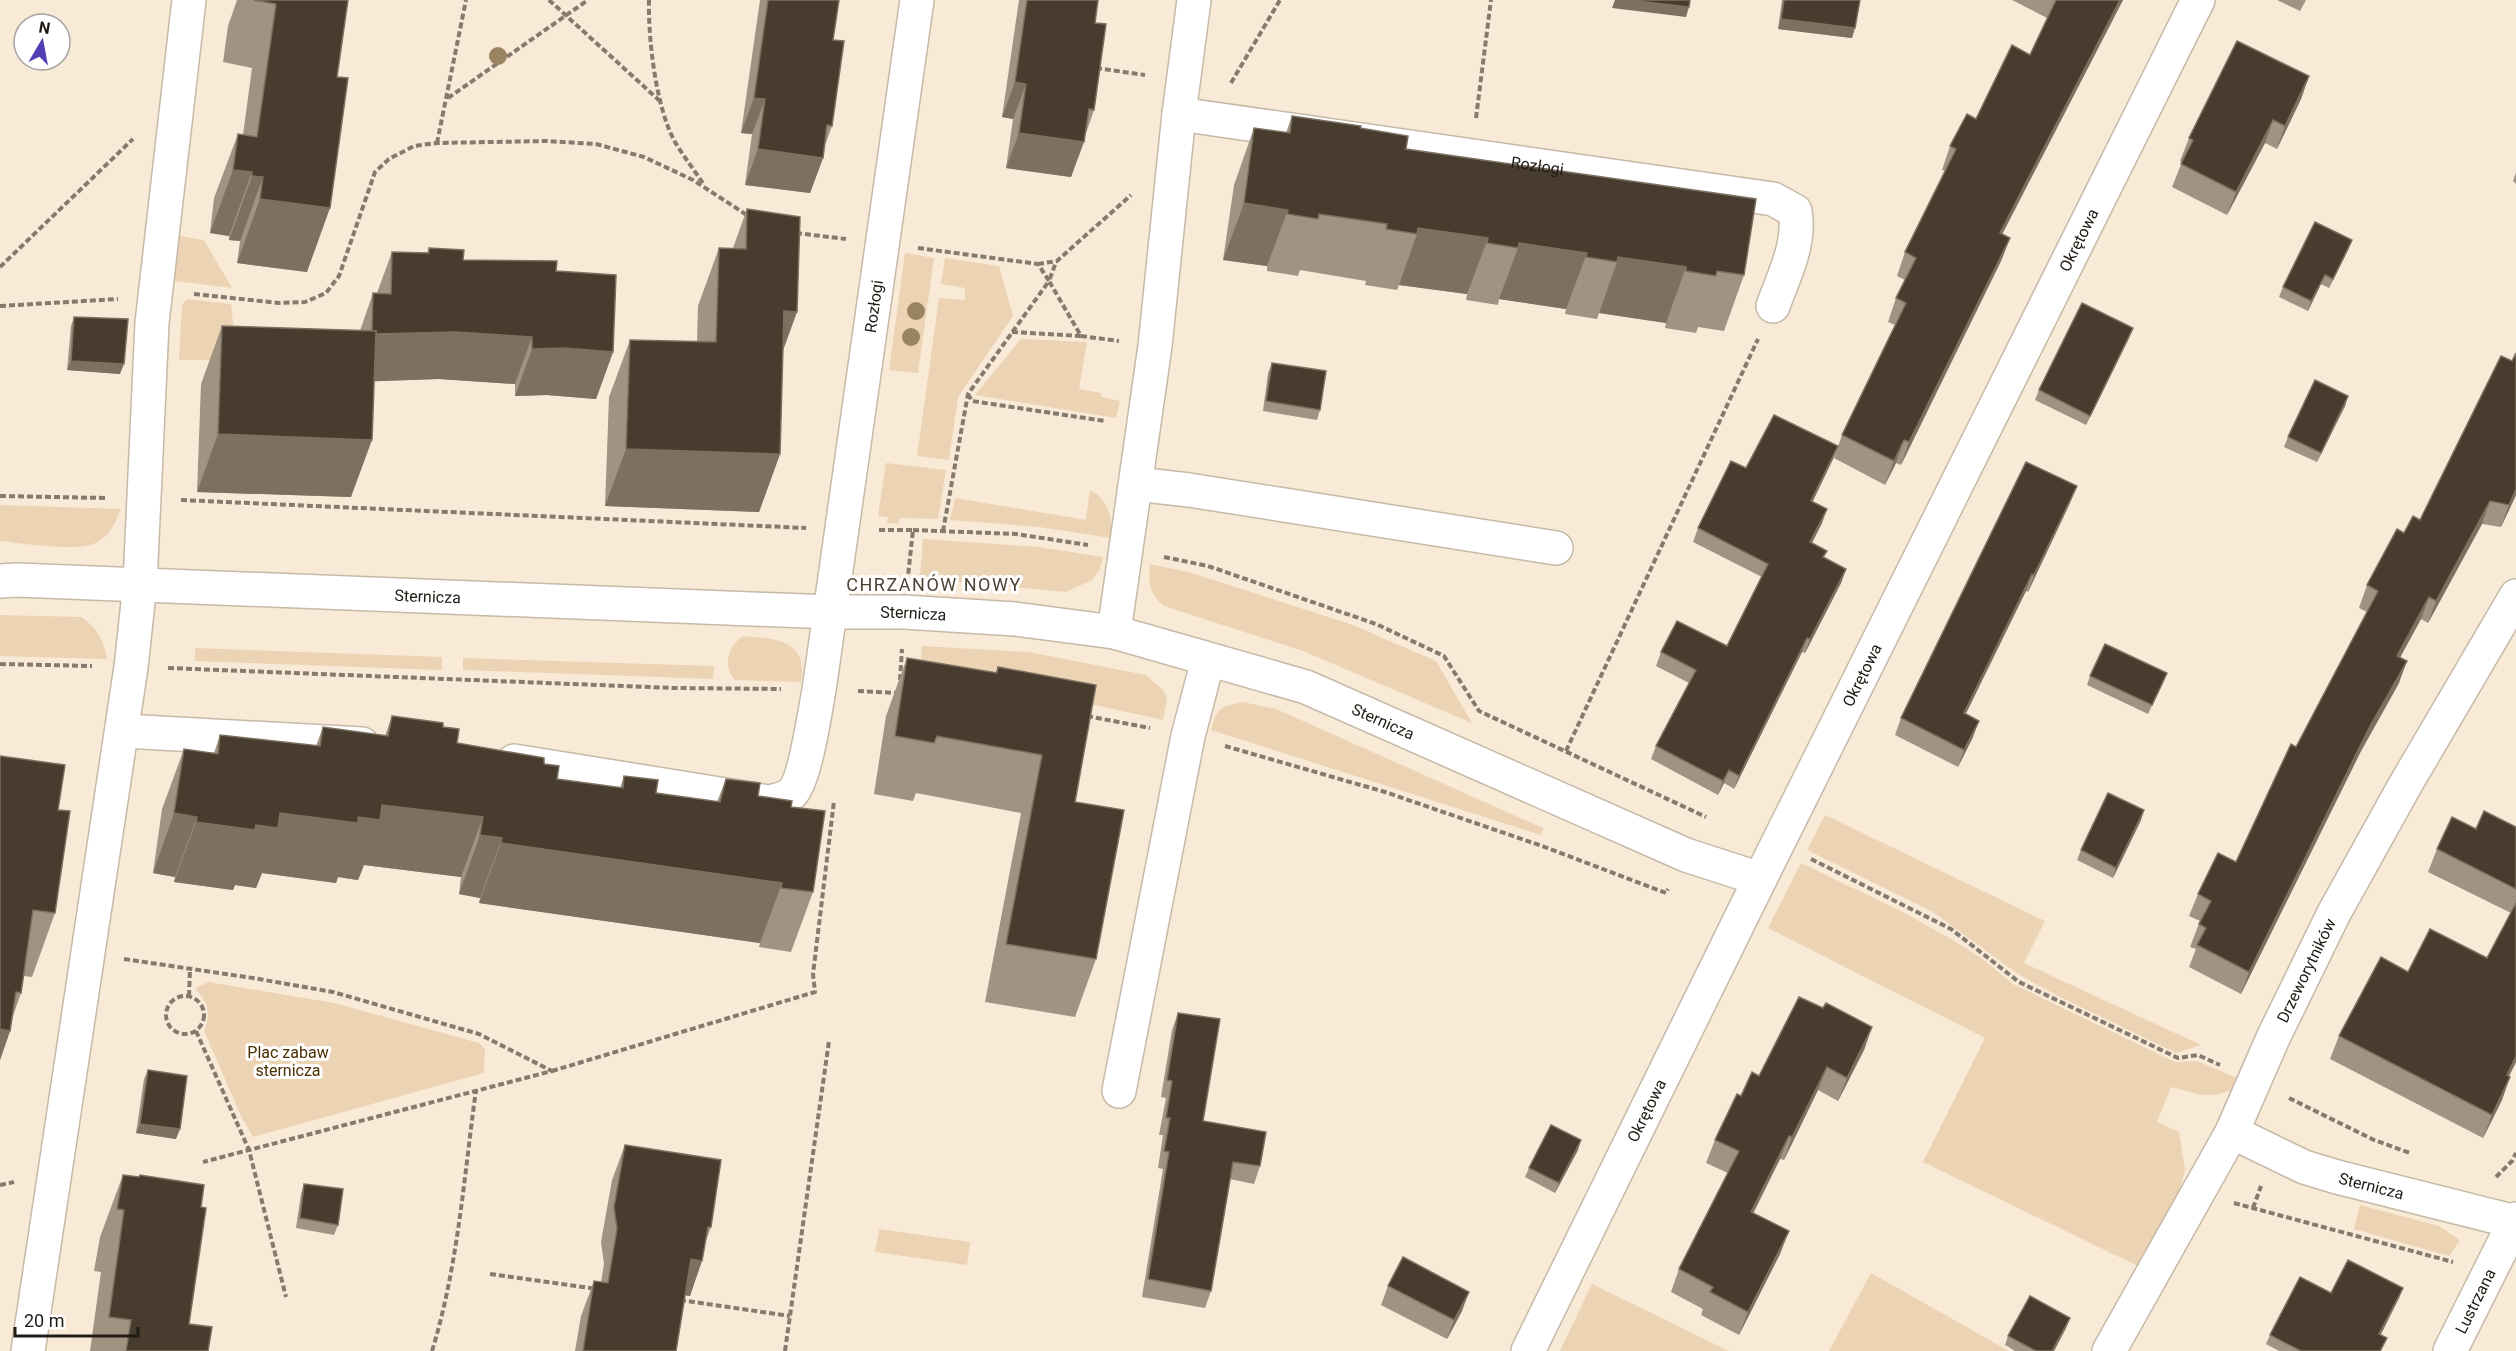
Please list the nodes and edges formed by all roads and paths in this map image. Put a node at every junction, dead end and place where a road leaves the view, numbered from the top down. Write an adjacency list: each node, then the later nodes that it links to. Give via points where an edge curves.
1 (189, 0): 32 (street)
2 (466, 0): 15 (path)
3 (549, 0): 11 (path)
4 (588, 0): 11 (path)
5 (649, 0): 16 (path, via 648,35)
6 (917, 0): 25 (street, Rozłogi)
7 (1194, 0): 17 (street)
8 (1280, 0): 14 (path)
9 (1491, 0): 20 (path)
10 (2198, 0): 60 (street, Okrętowa)
11 (566, 16): 15 (path); 16 (path)
12 (1092, 68): 13 (path)
13 (1146, 75)
14 (1227, 91)
15 (447, 99): 19 (path)
16 (662, 102): 22 (path, via 674,141)
17 (1179, 114): 20 (street, Rozłogi); 21 (street)
18 (135, 136): 28 (path)
19 (437, 143): 22 (path, via 596,144 644,157); 32 (path, via 414,146 389,159 375,172 339,276 326,293 305,302 279,303 176,293)
20 (1472, 155): 31 (street, Rozłogi, via 1773,199 1795,211 1798,228)
21 (1175, 157): 26 (path); 35 (street)
22 (706, 188): 23 (path)
23 (754, 218)
24 (792, 233): 25 (path)
25 (883, 243): 27 (path); 46 (street, Rozłogi)
26 (1057, 261): 27 (path); 29 (path)
27 (1038, 264): 29 (path)
28 (0, 267)
29 (1049, 281): 33 (path); 33 (path, via 1081,336)
30 (0, 306): 32 (path)
31 (1773, 306): 55 (path)
32 (153, 310): 38 (street)
33 (1012, 332): 34 (path)
34 (968, 394): 35 (path, via 972,401); 40 (path)
35 (1144, 427): 36 (street)
36 (1136, 484): 41 (street); 42 (street)
37 (0, 496): 38 (path)
38 (143, 498): 44 (street)
39 (913, 530): 40 (path)
40 (943, 531): 42 (path, via 1016,534)
41 (1556, 548)
42 (1126, 550): 47 (street); 55 (path, via 1208,566 1376,624 1444,656 1479,711)
43 (6, 579): 44 (street, Sternicza)
44 (140, 584): 46 (street, Sternicza); 50 (street)
45 (2516, 597): 68 (street, Drzeworytników, via 2334,913)
46 (830, 612): 47 (street, Sternicza, via 1015,619); 56 (street, Rozłogi, via 802,775 792,793 782,799 769,802)
47 (1114, 632): 48 (street, Sternicza)
48 (1208, 660): 53 (street); 60 (street, Sternicza, via 1306,687 1686,855)
49 (0, 664): 50 (path)
50 (131, 667): 51 (path); 52 (street)
51 (674, 688)
52 (123, 731): 54 (street); 62 (street)
53 (1188, 736): 61 (path, via 1385,792 1666,893); 70 (street)
54 (394, 747)
55 (1566, 751): 58 (path)
56 (482, 756)
57 (834, 797): 67 (path, via 813,974 815,992)
58 (1706, 817)
59 (1810, 858): 68 (path, via 1951,929 2019,982 2178,1058 2198,1055)
60 (1760, 879): 91 (street, Okrętowa)
61 (1670, 885)
62 (88, 954): 63 (path); 88 (street)
63 (190, 969): 64 (path); 67 (path, via 356,999 479,1034)
64 (189, 996): 65 (path, via 196,998 205,1011); 65 (path, via 179,996 170,1002 167,1021 172,1030 182,1034)
65 (196, 1031): 72 (path)
66 (829, 1041): 87 (path)
67 (552, 1071): 69 (path)
68 (2255, 1081): 71 (street, Drzeworytników); 74 (path, via 2374,1140)
69 (476, 1090): 72 (path); 89 (path, via 452,1259)
70 (1119, 1091)
71 (2232, 1132): 79 (street, Drzeworytników); 81 (street, Sternicza, via 2304,1167)
72 (249, 1150): 75 (path); 85 (path)
73 (2516, 1153): 76 (path)
74 (2418, 1156)
75 (202, 1162)
76 (2514, 1162): 77 (path, via 2496,1178)
77 (2489, 1175)
78 (2264, 1177): 80 (path)
79 (2196, 1192): 80 (path); 92 (street, Drzeworytników)
80 (2253, 1208): 82 (path)
81 (2516, 1221): 93 (street, Lustrzana)
82 (2460, 1263)
83 (490, 1274): 84 (path)
84 (606, 1290)
85 (286, 1296)
86 (678, 1299): 87 (path)
87 (790, 1316): 90 (path)
88 (28, 1351)
89 (432, 1351)
90 (785, 1351)
91 (1528, 1351)
92 (2109, 1351)
93 (2450, 1351)

